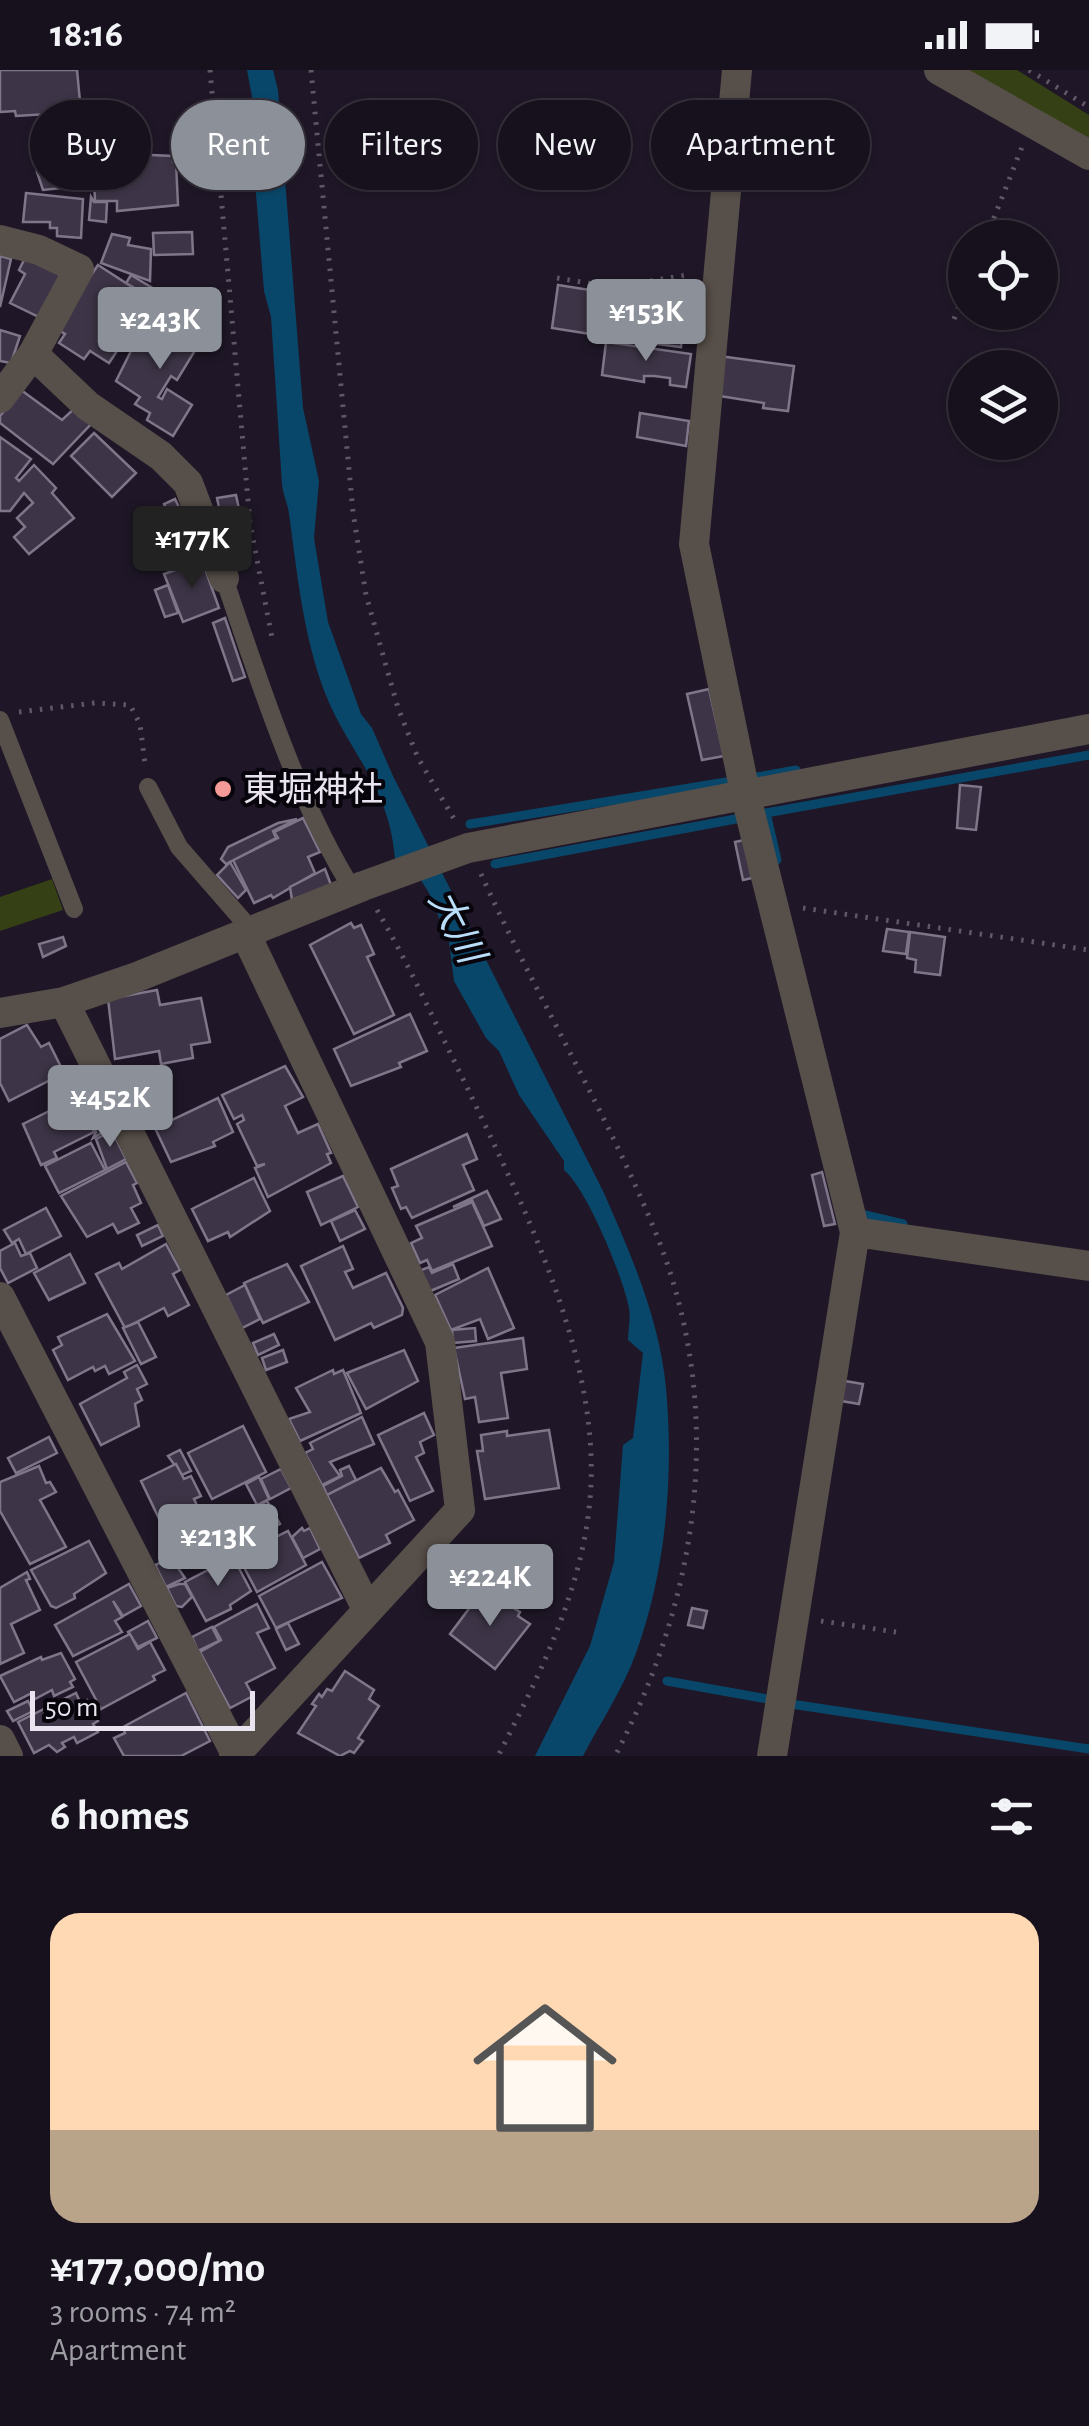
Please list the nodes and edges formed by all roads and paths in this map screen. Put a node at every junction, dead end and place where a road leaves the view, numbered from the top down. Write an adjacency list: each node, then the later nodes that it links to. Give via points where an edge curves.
1 (210, 70): 16 (path, via 250,523)
2 (311, 70): 22 (path, via 366,596 418,758)
3 (737, 70): 11 (street)
4 (939, 70): 7 (street)
5 (1029, 70): 6 (path)
6 (1089, 107)
7 (1023, 118): 8 (street); 9 (path, via 1022,147)
8 (1089, 155)
9 (993, 220)
10 (0, 240): 13 (street, via 79,269)
11 (721, 269): 12 (path, via 612,287); 21 (street, via 694,544)
12 (558, 278)
13 (33, 354): 14 (street); 15 (street, via 188,483)
14 (0, 398)
15 (224, 578): 23 (lane, via 331,856)
16 (273, 641)
17 (19, 712): 20 (path, via 130,705 140,724)
18 (0, 720): 25 (lane)
19 (1089, 729): 21 (street)
20 (148, 787): 26 (lane, via 179,848)
21 (746, 797): 22 (street); 24 (street)
22 (469, 848): 23 (street); 40 (path, via 658,1239 691,1360 698,1454 691,1542 669,1630)
23 (362, 886): 26 (street); 39 (path, via 393,936 551,1276 588,1428 590,1506 580,1565 546,1662)
24 (775, 906): 27 (path); 30 (street)
25 (74, 908)
26 (249, 933): 28 (street); 33 (street, via 440,1342 460,1510)
27 (1089, 950)
28 (64, 1002): 29 (street); 33 (street)
29 (0, 1013)
30 (855, 1232): 31 (street); 34 (street)
31 (1089, 1266)
32 (0, 1297): 37 (street)
33 (368, 1609): 37 (street)
34 (794, 1616): 35 (path); 41 (street)
35 (896, 1632)
36 (0, 1740): 38 (street)
37 (235, 1755)
38 (8, 1756)
39 (498, 1756)
40 (615, 1756)
41 (772, 1756)

